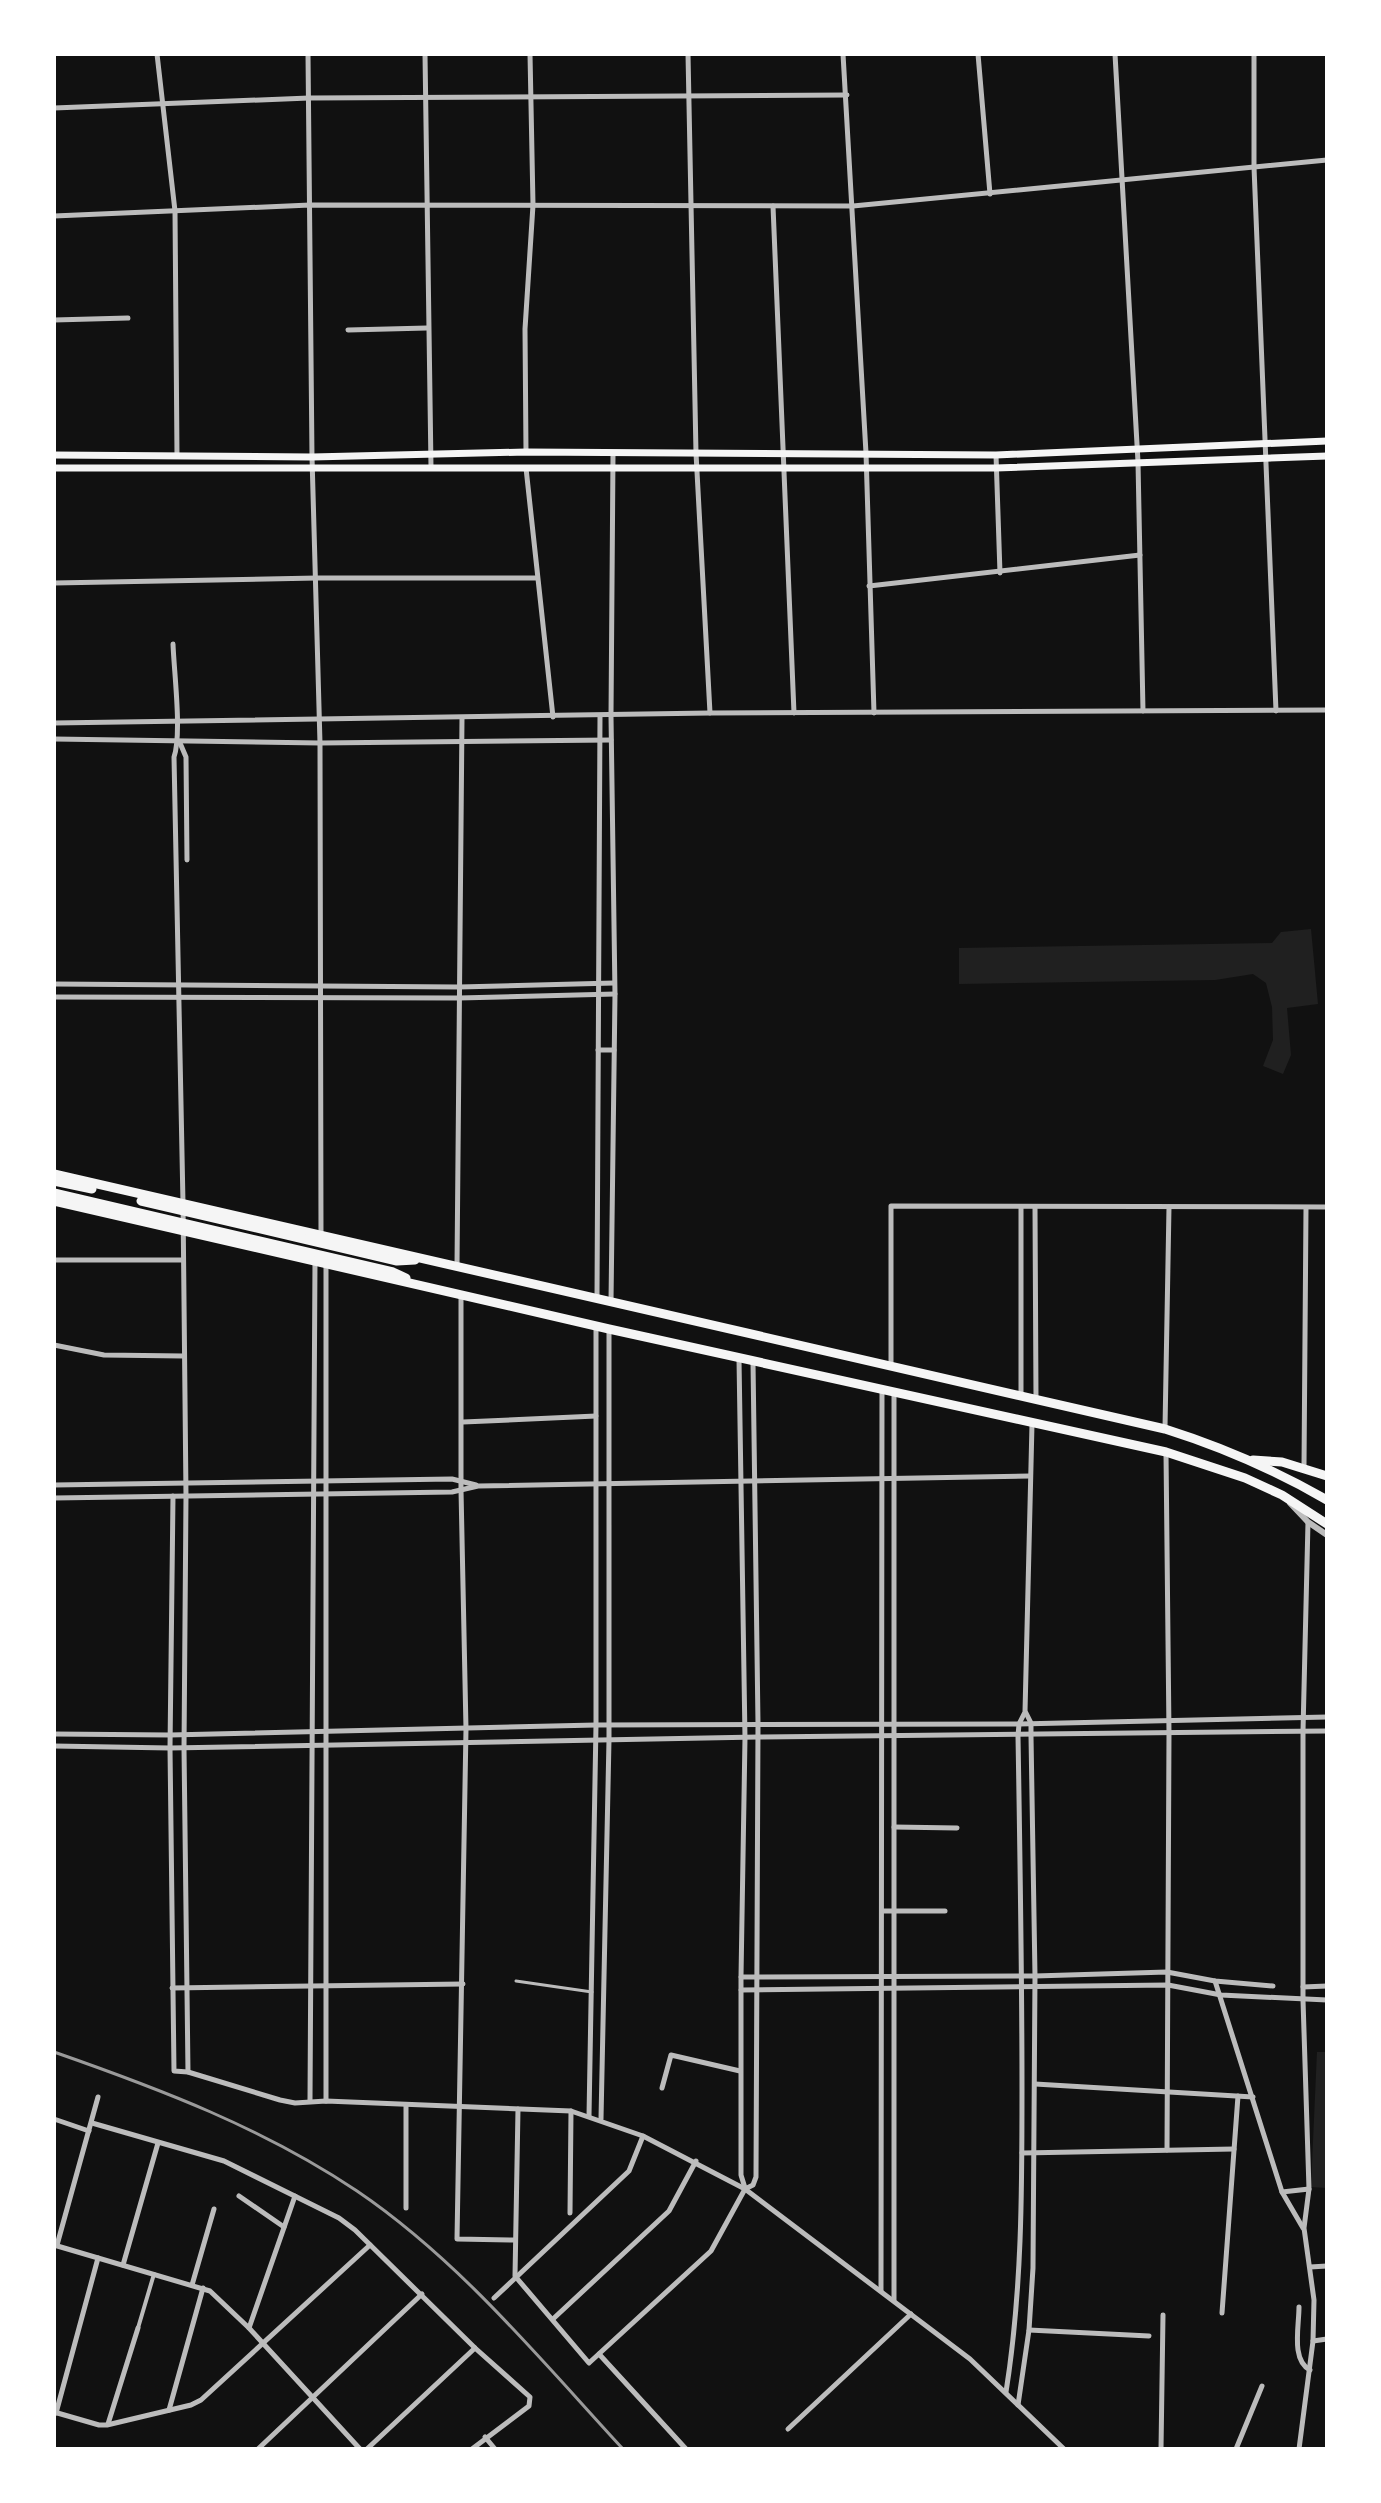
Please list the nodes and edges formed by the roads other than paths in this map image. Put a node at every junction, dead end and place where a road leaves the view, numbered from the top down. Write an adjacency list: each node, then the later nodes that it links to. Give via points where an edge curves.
1 (157, 54): 15 (street)
2 (308, 54): 12 (street)
3 (425, 54): 14 (street)
4 (530, 54): 13 (street)
5 (688, 54): 11 (street)
6 (843, 54): 10 (street)
7 (978, 54): 20 (street)
8 (1115, 54): 19 (street)
9 (1254, 54): 18 (street)
10 (847, 95): 11 (street); 26 (street)
11 (690, 97): 13 (street); 23 (street)
12 (309, 98): 14 (street); 15 (street); 21 (street)
13 (530, 98): 14 (street); 22 (street)
14 (426, 99): 24 (street)
15 (163, 105): 16 (street); 27 (street)
16 (54, 108)
17 (1327, 160): 18 (street)
18 (1254, 167): 19 (street); 34 (street)
19 (1122, 181): 20 (street); 35 (street)
20 (990, 194): 26 (street)
21 (310, 205): 24 (street); 27 (street); 46 (street)
22 (533, 205): 23 (street); 24 (street); 36 (street, via 525,329)
23 (692, 205): 25 (street); 38 (street)
24 (426, 206): 31 (street)
25 (773, 206): 26 (street); 37 (street)
26 (853, 206): 39 (street)
27 (175, 211): 28 (street); 41 (street)
28 (54, 216)
29 (128, 318): 30 (street)
30 (54, 320)
31 (427, 328): 32 (street); 42 (street)
32 (348, 330)
33 (1327, 441): 34 (main road)
34 (1264, 444): 35 (main road); 47 (street)
35 (1137, 448): 44 (main road); 48 (street)
36 (526, 452): 42 (main road); 43 (main road)
37 (783, 452): 38 (main road); 39 (main road); 52 (street)
38 (696, 453): 43 (main road); 51 (street)
39 (866, 453): 44 (main road); 49 (street)
40 (54, 455): 41 (main road)
41 (177, 455): 46 (main road)
42 (431, 455): 46 (main road); 50 (street)
43 (613, 455): 57 (street)
44 (996, 455): 55 (street)
45 (1327, 456): 47 (main road)
46 (312, 457): 56 (street)
47 (1265, 459): 48 (main road); 67 (street)
48 (1138, 462): 55 (main road); 58 (street)
49 (866, 466): 52 (main road); 55 (main road); 63 (street)
50 (431, 467): 54 (main road); 56 (main road)
51 (697, 467): 52 (main road); 57 (main road); 68 (street)
52 (784, 467): 69 (street)
53 (54, 468): 56 (main road)
54 (526, 468): 57 (main road); 61 (street)
55 (996, 468): 59 (street)
56 (313, 469): 60 (street)
57 (614, 469): 72 (street)
58 (1140, 555): 59 (street); 66 (street)
59 (1000, 573): 63 (street)
60 (317, 578): 61 (street); 62 (street); 75 (street)
61 (537, 578): 73 (street)
62 (54, 583)
63 (869, 586): 70 (street)
64 (173, 644): 76 (street)
65 (1327, 710): 67 (street)
66 (1143, 711): 67 (street); 70 (street)
67 (1276, 711)
68 (710, 713): 69 (street); 72 (street)
69 (794, 713): 70 (street)
70 (874, 713)
71 (600, 716): 72 (street); 73 (street); 79 (street)
72 (611, 716): 80 (street)
73 (553, 717): 74 (street)
74 (462, 718): 75 (street); 82 (street)
75 (320, 720): 76 (street); 83 (street)
76 (176, 721): 77 (street); 81 (street)
77 (54, 723)
78 (54, 739): 81 (street)
79 (600, 740): 80 (street); 82 (street); 88 (street)
80 (611, 740): 86 (street)
81 (180, 742): 83 (street); 84 (street, via 186,757); 85 (street, via 174,757)
82 (463, 742): 83 (street); 90 (street)
83 (320, 743): 89 (street)
84 (187, 860)
85 (179, 983): 87 (street); 89 (street); 93 (street)
86 (614, 983): 88 (street); 92 (street)
87 (54, 984)
88 (598, 984): 90 (street); 91 (street)
89 (321, 986): 90 (street); 94 (street)
90 (459, 987): 96 (street)
91 (598, 994): 92 (street); 96 (street); 97 (street)
92 (615, 994): 98 (street)
93 (181, 996): 94 (street); 95 (street); 105 (street)
94 (321, 996): 96 (street); 114 (street)
95 (54, 997)
96 (459, 998): 120 (street)
97 (598, 1050): 98 (street); 123 (street)
98 (614, 1050): 124 (street)
99 (54, 1174): 101 (highway)
100 (54, 1181): 118 (highway, via 397,1261)
101 (110, 1188): 103 (highway); 111 (highway, via 105,1205)
102 (54, 1193): 121 (highway, via 393,1272)
103 (144, 1195): 105 (highway); 112 (highway, via 130,1199)
104 (54, 1201): 111 (highway)
105 (183, 1203): 113 (street); 114 (highway)
106 (1021, 1207): 107 (street); 131 (street, via 891,1206); 136 (street)
107 (1035, 1207): 108 (street); 137 (street)
108 (1169, 1207): 110 (street); 141 (street)
109 (1327, 1207): 110 (street)
110 (1306, 1208): 144 (street)
111 (95, 1210): 112 (highway)
112 (124, 1216): 113 (highway)
113 (183, 1230): 116 (street); 117 (highway)
114 (321, 1235): 118 (highway)
115 (54, 1260): 116 (street)
116 (182, 1260): 128 (street)
117 (315, 1260): 119 (highway); 132 (street)
118 (431, 1260): 120 (highway)
119 (327, 1263): 121 (highway); 133 (street)
120 (457, 1266): 123 (highway)
121 (424, 1286): 122 (highway)
122 (461, 1295): 125 (highway); 139 (street)
123 (597, 1298): 124 (highway)
124 (611, 1301): 131 (highway)
125 (596, 1326): 126 (highway); 138 (street)
126 (609, 1329): 129 (highway); 155 (street)
127 (54, 1345): 128 (street, via 104,1355)
128 (183, 1356): 154 (street)
129 (739, 1358): 130 (highway); 152 (street)
130 (752, 1361): 134 (highway); 153 (street)
131 (891, 1365): 136 (highway)
132 (313, 1371): 133 (street); 150 (street)
133 (325, 1371): 151 (street)
134 (882, 1389): 135 (highway); 147 (street)
135 (894, 1392): 140 (highway); 148 (street)
136 (1021, 1395): 137 (highway)
137 (1036, 1399): 141 (highway)
138 (596, 1416): 139 (street); 156 (street)
139 (463, 1422): 149 (street)
140 (1032, 1423): 142 (highway); 145 (street)
141 (1165, 1429): 143 (highway)
142 (1166, 1452): 162 (highway); 177 (street)
143 (1250, 1460): 144 (highway); 166 (highway)
144 (1304, 1468): 146 (highway)
145 (1030, 1476): 148 (street); 174 (street)
146 (1327, 1476)
147 (882, 1478): 148 (street); 153 (street); 178 (street)
148 (894, 1478): 179 (street)
149 (461, 1480): 151 (street); 158 (street); 159 (street)
150 (312, 1481): 151 (street); 154 (street); 161 (street)
151 (326, 1481): 160 (street)
152 (741, 1481): 153 (street); 155 (street); 181 (street)
153 (754, 1481): 182 (street)
154 (185, 1483): 157 (street); 164 (street)
155 (610, 1483): 156 (street); 173 (street)
156 (595, 1484): 158 (street); 172 (street)
157 (54, 1485)
158 (478, 1486): 159 (street)
159 (461, 1490): 160 (street); 186 (street)
160 (326, 1493): 161 (street); 171 (street)
161 (312, 1494): 164 (street); 170 (street)
162 (1282, 1495): 167 (street); 168 (highway)
163 (173, 1496): 164 (street); 165 (street); 194 (street)
164 (186, 1496): 193 (street)
165 (54, 1498)
166 (1327, 1500)
167 (1308, 1522): 169 (street); 175 (street)
168 (1327, 1524)
169 (1327, 1535)
170 (313, 1582): 171 (street); 189 (street)
171 (326, 1582): 190 (street)
172 (596, 1660): 173 (street); 184 (street)
173 (609, 1661): 185 (street)
174 (1025, 1712): 180 (street); 183 (street)
175 (1304, 1717): 176 (street); 177 (street); 187 (street)
176 (1327, 1717)
177 (1169, 1719): 180 (street); 191 (street)
178 (882, 1723): 179 (street); 182 (street); 198 (street)
179 (895, 1723): 183 (street); 200 (street)
180 (1031, 1723): 183 (street); 196 (street)
181 (744, 1724): 182 (street); 185 (street); 199 (street)
182 (758, 1724): 197 (street)
183 (1019, 1724): 195 (street)
184 (596, 1725): 185 (street); 186 (street); 201 (street)
185 (609, 1725): 202 (street)
186 (466, 1729): 190 (street); 203 (street)
187 (1303, 1731): 188 (street); 191 (street); 229 (street)
188 (1327, 1731)
189 (313, 1732): 190 (street); 193 (street); 205 (street)
190 (328, 1732): 206 (street)
191 (1169, 1733): 196 (street); 214 (street)
192 (54, 1734): 194 (street)
193 (184, 1734): 194 (street); 208 (street)
194 (170, 1735): 207 (street)
195 (1018, 1736): 196 (street); 200 (street); 217 (street)
196 (1031, 1736): 218 (street)
197 (758, 1737): 198 (street); 199 (street); 220 (street)
198 (883, 1737): 200 (street); 211 (street)
199 (745, 1738): 202 (street); 219 (street)
200 (895, 1738): 209 (street)
201 (596, 1740): 202 (street); 203 (street); 238 (street)
202 (609, 1740): 258 (street)
203 (466, 1744): 206 (street); 223 (street)
204 (54, 1746): 207 (street)
205 (313, 1746): 206 (street); 208 (street); 225 (street)
206 (328, 1746): 226 (street)
207 (170, 1748): 208 (street); 230 (street)
208 (184, 1748): 231 (street)
209 (894, 1827): 210 (street); 212 (street)
210 (957, 1828)
211 (882, 1911): 212 (street); 215 (street)
212 (894, 1911): 213 (street); 216 (street)
213 (945, 1911)
214 (1167, 1972): 218 (street); 222 (street); 224 (street)
215 (882, 1976): 216 (street); 220 (street); 232 (street)
216 (893, 1976): 217 (street); 233 (street)
217 (1022, 1976): 218 (street); 234 (street)
218 (1035, 1976): 235 (street)
219 (741, 1977): 220 (street); 236 (street)
220 (756, 1977): 237 (street)
221 (516, 1981): 238 (lane)
222 (1215, 1981): 227 (street); 239 (street)
223 (463, 1984): 226 (street); 253 (street)
224 (1168, 1985): 235 (street); 239 (street); 246 (street)
225 (310, 1986): 226 (street); 231 (street); 250 (street)
226 (326, 1986): 251 (street)
227 (1273, 1986)
228 (1327, 1986): 229 (street)
229 (1303, 1987): 240 (street)
230 (172, 1988): 231 (street); 243 (street, via 174,2071)
231 (187, 1988): 243 (street)
232 (882, 1989): 233 (street); 237 (street); 265 (street)
233 (893, 1989): 234 (street); 266 (street)
234 (1022, 1989): 235 (street); 267 (street)
235 (1035, 1989): 244 (street)
236 (741, 1990): 237 (street); 242 (street)
237 (756, 1990): 270 (street, via 756,2177)
238 (592, 1992): 256 (street)
239 (1221, 1995): 240 (street); 249 (street)
240 (1303, 2000): 241 (street); 271 (street)
241 (1327, 2000)
242 (740, 2071): 245 (street, via 671,2055); 270 (street)
243 (188, 2072): 250 (street, via 280,2100)
244 (1035, 2084): 246 (street); 268 (street)
245 (662, 2088)
246 (1166, 2092): 247 (street); 264 (street)
247 (1238, 2096): 249 (street); 263 (street)
248 (98, 2097): 259 (street)
249 (1253, 2097): 272 (street)
250 (310, 2100): 251 (street)
251 (326, 2101): 252 (street)
252 (406, 2105): 253 (street); 275 (street)
253 (460, 2107): 254 (street); 280 (street, via 457,2239)
254 (518, 2109): 255 (street); 280 (street)
255 (571, 2111): 256 (street); 277 (street)
256 (589, 2116): 258 (street)
257 (54, 2119): 260 (street)
258 (601, 2119): 261 (street)
259 (92, 2123): 260 (street); 262 (street)
260 (89, 2131): 281 (street)
261 (643, 2136): 269 (street); 288 (street, via 629,2171)
262 (158, 2142): 274 (street, via 224,2161); 284 (street)
263 (1234, 2149): 264 (street); 296 (street)
264 (1167, 2150): 268 (street)
265 (881, 2153): 266 (street); 291 (street)
266 (893, 2153): 294 (street)
267 (1022, 2153): 268 (street); 311 (street, via 1018,2302)
268 (1035, 2153): 302 (street)
269 (696, 2161): 270 (street); 299 (street, via 669,2211)
270 (745, 2189): 291 (street); 308 (street, via 711,2251)
271 (1309, 2189): 272 (street); 279 (street)
272 (1282, 2192): 279 (street)
273 (239, 2196): 278 (street)
274 (295, 2196): 278 (street); 282 (street, via 339,2218)
275 (406, 2208)
276 (214, 2209): 289 (street)
277 (570, 2213)
278 (284, 2227): 301 (street)
279 (1304, 2228): 286 (street)
280 (515, 2240): 288 (street)
281 (55, 2245): 283 (street)
282 (370, 2245): 292 (street); 306 (street)
283 (98, 2258): 284 (street); 315 (street)
284 (123, 2265): 287 (street)
285 (1327, 2266): 286 (street)
286 (1310, 2267): 305 (street)
287 (154, 2274): 289 (street); 300 (street)
288 (515, 2276): 293 (street); 299 (street)
289 (192, 2285): 290 (street)
290 (203, 2288): 301 (street); 314 (street)
291 (881, 2291): 294 (street)
292 (422, 2294): 307 (street); 312 (street)
293 (494, 2298)
294 (894, 2301): 297 (street)
295 (1299, 2307): 309 (street, via 1298,2356)
296 (1222, 2313)
297 (911, 2314): 311 (street); 317 (street)
298 (1163, 2315): 326 (street)
299 (553, 2319): 308 (street, via 589,2363)
300 (138, 2328): 316 (street)
301 (249, 2328): 306 (street)
302 (1029, 2330): 303 (street); 313 (street)
303 (1149, 2336)
304 (1327, 2339): 305 (street)
305 (1313, 2341): 309 (street)
306 (263, 2345): 312 (street); 314 (street, via 201,2400)
307 (475, 2348): 318 (street, via 531,2401); 321 (street)
308 (599, 2354): 324 (street)
309 (1310, 2370): 328 (street)
310 (1262, 2386): 327 (street)
311 (1006, 2392): 313 (street)
312 (312, 2399): 319 (street); 320 (street)
313 (1018, 2405): 325 (street)
314 (169, 2410): 316 (street)
315 (55, 2413): 316 (street)
316 (107, 2425)
317 (788, 2429)
318 (485, 2437): 322 (street); 323 (street)
319 (258, 2449)
320 (360, 2449)
321 (367, 2449)
322 (472, 2449)
323 (495, 2449)
324 (686, 2449)
325 (1064, 2449)
326 (1161, 2449)
327 (1236, 2449)
328 (1299, 2449)

